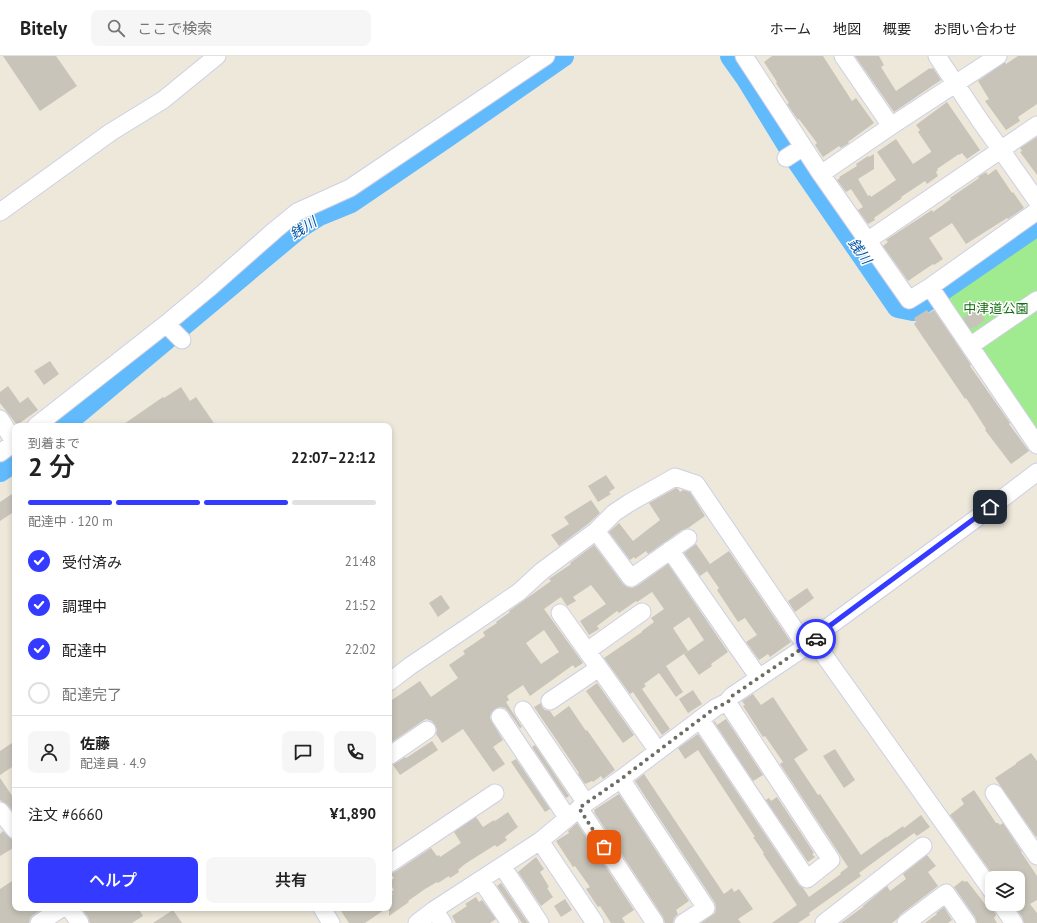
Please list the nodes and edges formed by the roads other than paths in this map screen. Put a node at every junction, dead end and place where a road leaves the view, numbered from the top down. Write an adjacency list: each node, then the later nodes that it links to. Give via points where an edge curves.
1 (218, 56): 16 (street, via 163,100 111,132)
2 (546, 56): 22 (street, via 350,188 297,212 208,289 175,332)
3 (744, 56): 10 (street)
4 (843, 56): 9 (street)
5 (937, 56): 7 (street)
6 (998, 56): 7 (street)
7 (955, 84): 9 (street); 11 (street)
8 (1037, 125): 11 (street)
9 (891, 126): 13 (street)
10 (803, 147): 12 (street); 13 (street)
11 (1002, 150): 14 (street); 17 (street)
12 (786, 158)
13 (821, 174): 17 (street)
14 (1037, 201)
15 (1037, 211): 18 (street)
16 (0, 212)
17 (866, 241): 18 (street, via 909,300)
18 (934, 293): 20 (street)
19 (1037, 300): 20 (street)
20 (970, 346): 25 (street)
21 (0, 420): 23 (street)
22 (40, 423)
23 (12, 438)
24 (12, 444): 26 (street)
25 (1037, 445)
26 (0, 453)
27 (1037, 472): 33 (street)
28 (596, 531): 30 (street, via 631,578); 33 (street, via 614,513 675,477 696,484); 37 (street, via 542,571 519,592)
29 (688, 538): 30 (street)
30 (670, 550): 36 (street)
31 (642, 612): 34 (street)
32 (560, 613): 34 (street)
33 (810, 643): 36 (street); 58 (street)
34 (587, 651): 35 (street)
35 (599, 668): 38 (street); 44 (street)
36 (759, 678): 39 (street, via 732,696)
37 (392, 680)
38 (550, 701)
39 (728, 702): 42 (street); 42 (street, via 831,860 806,879)
40 (523, 710): 49 (street)
41 (500, 717): 49 (street)
42 (700, 719): 44 (street)
43 (427, 730): 45 (street)
44 (658, 751): 46 (street)
45 (392, 754)
46 (621, 779): 49 (street); 70 (street, via 706,908)
47 (495, 793): 55 (street)
48 (994, 793): 54 (street)
49 (577, 810): 52 (street); 69 (street)
50 (0, 811): 51 (street)
51 (12, 826)
52 (540, 841): 56 (street); 68 (street)
53 (923, 846): 71 (street)
54 (1037, 856)
55 (392, 862)
56 (502, 866): 57 (street); 67 (street)
57 (480, 880): 62 (street); 66 (street)
58 (985, 881)
59 (57, 911): 63 (street)
60 (72, 911): 64 (street)
61 (1006, 911): 74 (street)
62 (439, 917): 65 (street)
63 (39, 923)
64 (80, 923)
65 (418, 923)
66 (510, 923)
67 (540, 923)
68 (595, 923)
69 (655, 923)
70 (683, 923)
71 (824, 923)
72 (906, 923): 73 (street, via 946,893)
73 (967, 923)
74 (1014, 923)

